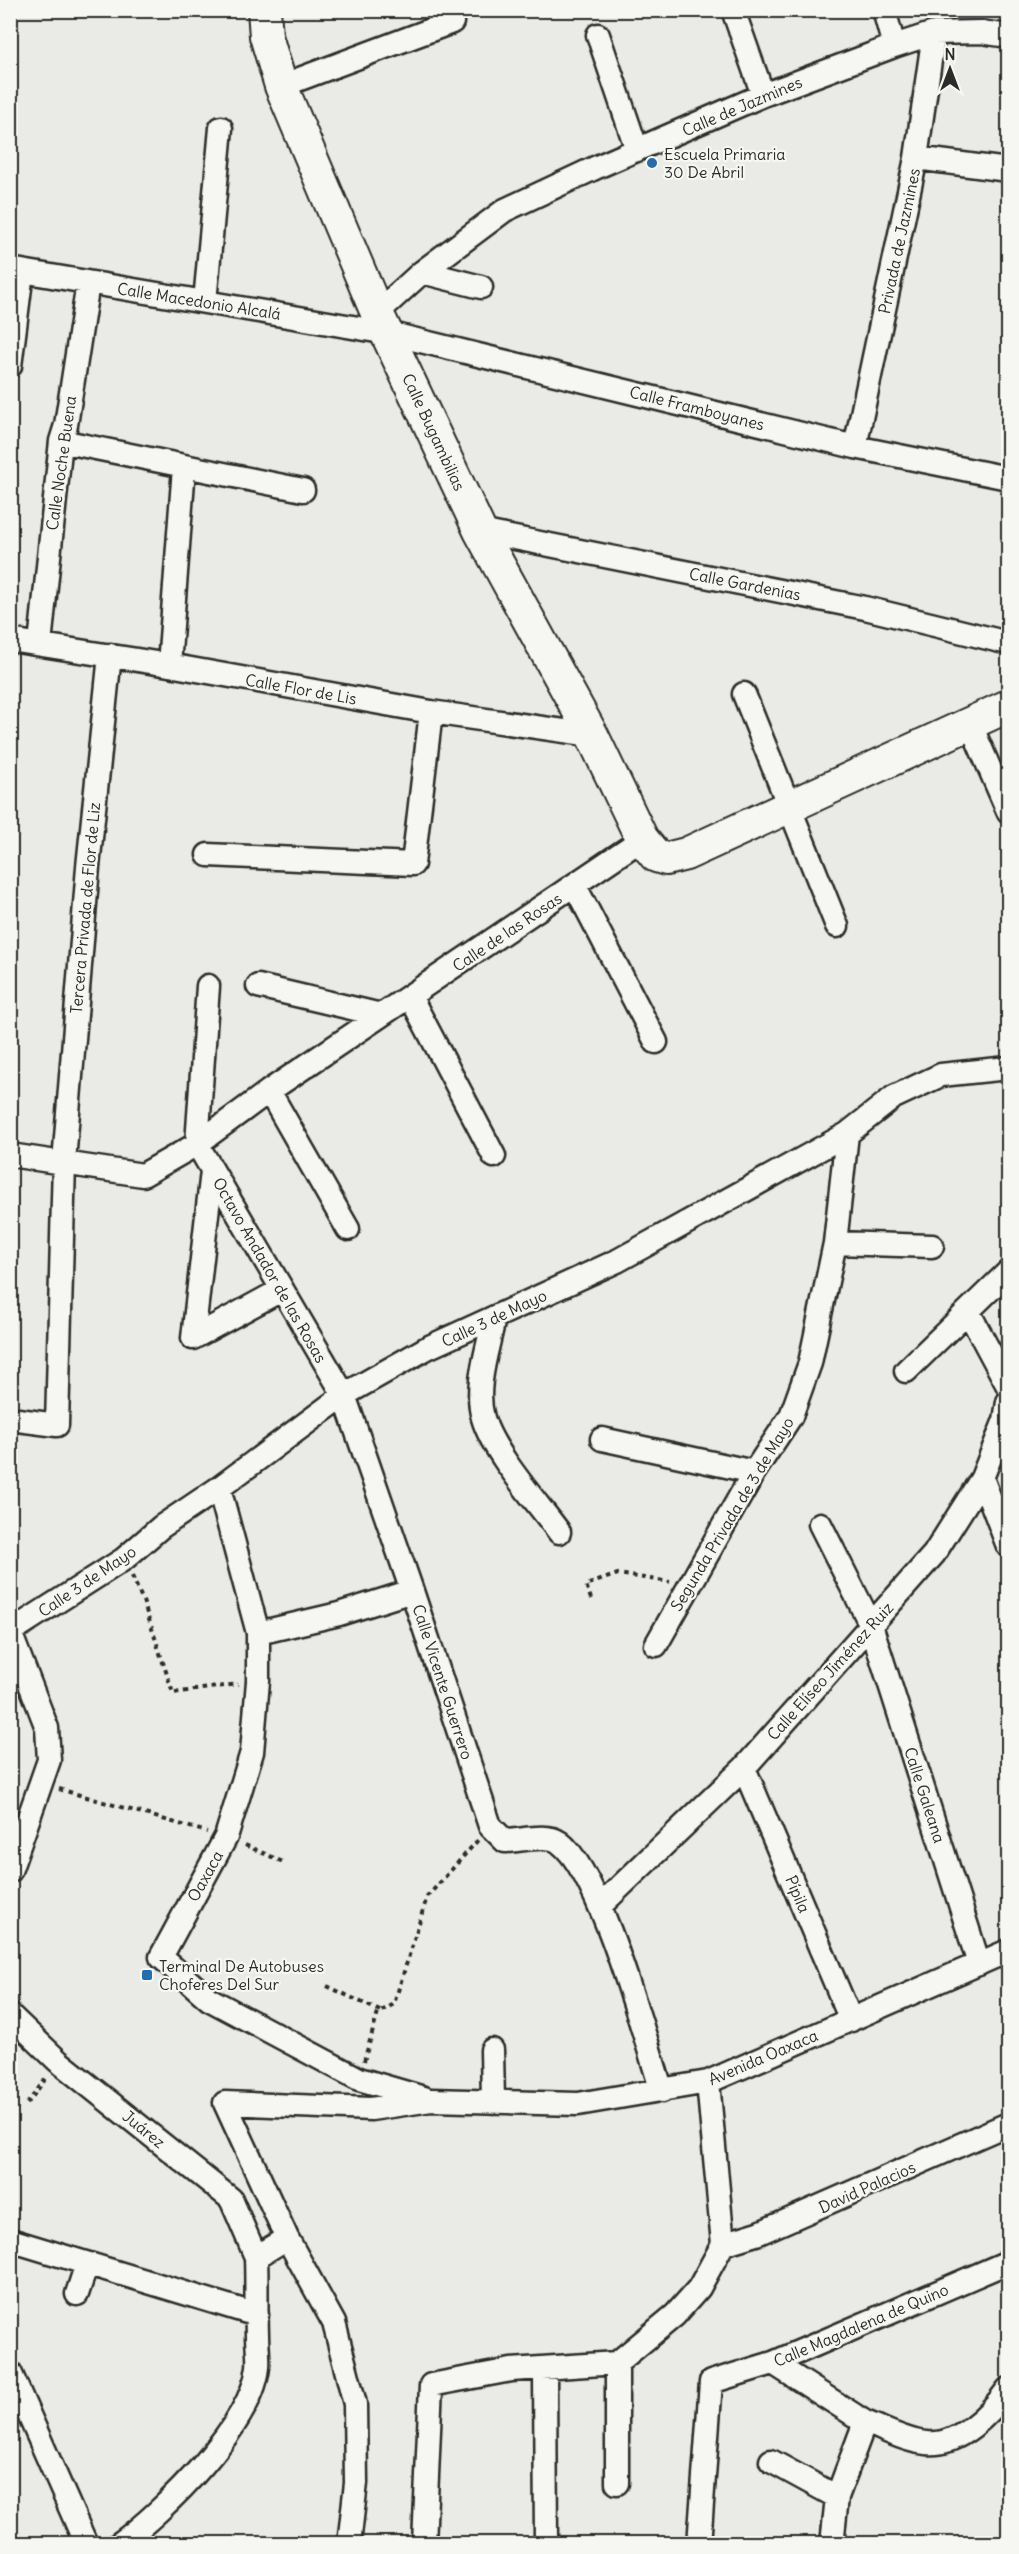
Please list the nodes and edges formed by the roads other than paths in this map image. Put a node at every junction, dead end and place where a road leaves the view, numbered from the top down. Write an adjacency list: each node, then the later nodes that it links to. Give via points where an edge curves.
1 (264, 10): 9 (street, Calle Bugambilias, via 266,36)
2 (733, 10): 10 (street)
3 (884, 10): 8 (street)
4 (452, 22): 9 (street)
5 (934, 33): 7 (street, Calle de Jazmines); 8 (street, Calle de Jazmines); 13 (street, Privada de Jazmines)
6 (598, 35): 12 (street)
7 (1008, 36)
8 (894, 46): 10 (street, Calle de Jazmines)
9 (281, 86): 20 (street, Calle Bugambilias)
10 (763, 95): 12 (street, Calle de Jazmines)
11 (221, 128): 19 (street)
12 (637, 150): 16 (street, Calle de Jazmines, via 505,210)
13 (916, 158): 14 (street); 23 (street, Privada de Jazmines)
14 (1008, 170)
15 (16, 271): 17 (street, Calle Macedonio Alcalá); 21 (street)
16 (422, 272): 18 (street); 20 (street, Calle de Jazmines)
17 (88, 283): 19 (street, Calle Macedonio Alcalá); 22 (street, Calle Noche Buena)
18 (481, 287)
19 (205, 302): 20 (street, Calle Macedonio Alcalá)
20 (382, 323): 23 (street, Calle Framboyanes); 27 (street, Calle Bugambilias)
21 (10, 366)
22 (61, 441): 24 (street); 30 (street, Calle Noche Buena)
23 (855, 447): 25 (street, Calle Framboyanes)
24 (184, 467): 26 (street); 32 (street)
25 (1008, 478)
26 (303, 490)
27 (480, 531): 29 (street, Calle Gardenias, via 865,608); 37 (street, Calle Bugambilias)
28 (10, 640): 30 (street, Calle Flor de Lis)
29 (1008, 643)
30 (40, 644): 31 (street, Calle Flor de Lis)
31 (110, 655): 32 (street, Calle Flor de Lis); 55 (street, Tercera Privada de Flor de Liz)
32 (169, 665): 35 (street, Calle Flor de Lis)
33 (744, 694): 38 (street)
34 (1008, 706): 36 (street)
35 (431, 712): 37 (street, Calle Flor de Lis); 41 (street, via 412,864)
36 (970, 723): 38 (street); 39 (street)
37 (592, 735): 40 (street, Calle Bugambilias)
38 (789, 805): 40 (street, via 734,833 666,859 656,856); 43 (street)
39 (1008, 812)
40 (642, 839): 42 (street, Calle de las Rosas)
41 (208, 855)
42 (575, 886): 46 (street, Calle de las Rosas); 48 (street)
43 (837, 926)
44 (208, 986): 52 (street)
45 (258, 986): 47 (street)
46 (410, 996): 47 (street, Calle de las Rosas); 54 (street)
47 (381, 1015): 50 (street, Calle de las Rosas)
48 (656, 1042)
49 (1008, 1068): 51 (street, Calle 3 de Mayo, via 941,1075 894,1097)
50 (270, 1091): 52 (street, Calle de las Rosas); 57 (street)
51 (847, 1134): 58 (street, Segunda Privada de 3 de Mayo); 63 (street, Calle 3 de Mayo, via 617,1260)
52 (197, 1144): 55 (street, Calle de las Rosas, via 142,1175); 56 (street, Octavo Andador de las Rosas)
53 (10, 1155): 55 (street, Calle de las Rosas)
54 (494, 1156)
55 (64, 1162): 68 (street, Tercera Privada de Flor de Liz, via 57,1425)
56 (212, 1171): 61 (street, Octavo Andador de las Rosas); 61 (street, via 194,1338)
57 (348, 1229)
58 (835, 1243): 59 (street); 70 (street, Segunda Privada de 3 de Mayo, via 810,1363 791,1416)
59 (932, 1246)
60 (1008, 1272): 62 (street)
61 (281, 1290): 66 (street, Octavo Andador de las Rosas)
62 (968, 1311): 64 (street); 65 (street)
63 (494, 1318): 66 (street, Calle 3 de Mayo, via 427,1348); 74 (street, via 481,1383 483,1417 496,1446)
64 (906, 1371)
65 (1008, 1386)
66 (344, 1395): 72 (street, Calle 3 de Mayo); 76 (street, Calle Vicente Guerrero)
67 (1008, 1402): 71 (street, Calle Elíseo Jiménez Ruiz)
68 (10, 1419)
69 (602, 1439): 70 (street)
70 (754, 1472): 80 (street, Segunda Privada de 3 de Mayo)
71 (982, 1478): 75 (street); 77 (street, Calle Elíseo Jiménez Ruiz, via 934,1554)
72 (219, 1488): 78 (street, Calle 3 de Mayo, via 161,1527 124,1559); 79 (street, Oaxaca)
73 (820, 1524): 77 (street, Calle Galeana)
74 (560, 1532)
75 (1008, 1546)
76 (412, 1591): 79 (street); 83 (street, Calle Vicente Guerrero, via 490,1826 505,1841 559,1841 580,1867)
77 (871, 1625): 81 (street, Calle Elíseo Jiménez Ruiz); 85 (street, Calle Galeana)
78 (10, 1632): 82 (street, via 46,1728 49,1760)
79 (258, 1633): 91 (street, Oaxaca, via 252,1752 226,1837 161,1957 209,2000 359,2079)
80 (656, 1645)
81 (744, 1768): 83 (street, Calle Elíseo Jiménez Ruiz); 87 (street, Pípila)
82 (10, 1871)
83 (601, 1905): 90 (street)
84 (1008, 1950): 85 (street, Avenida Oaxaca)
85 (979, 1964): 87 (street, Avenida Oaxaca)
86 (12, 2020): 97 (street, Juárez, via 231,2199)
87 (851, 2020): 89 (street, Avenida Oaxaca)
88 (492, 2050): 92 (street)
89 (708, 2082): 90 (street, Avenida Oaxaca); 96 (street)
90 (662, 2091): 92 (street, Avenida Oaxaca, via 578,2104)
91 (431, 2100): 92 (street, Avenida Oaxaca); 94 (street, via 371,2109 225,2103)
92 (493, 2102)
93 (1008, 2124): 96 (street, David Palacios, via 770,2229)
94 (287, 2238): 97 (street); 113 (street, via 334,2323 355,2404 356,2483)
95 (10, 2240): 99 (street)
96 (723, 2244): 102 (street, via 699,2288)
97 (256, 2257): 101 (street)
98 (1008, 2262): 103 (street, Calle Magdalena de Quino)
99 (87, 2264): 100 (street); 101 (street)
100 (77, 2294)
101 (257, 2315): 112 (street, via 258,2368 237,2419 189,2483)
102 (617, 2363): 104 (street); 109 (street)
103 (773, 2363): 107 (street); 116 (street, Calle Magdalena de Quino, via 711,2382)
104 (545, 2370): 114 (street, via 512,2370 431,2385); 115 (street)
105 (10, 2372): 111 (street)
106 (1008, 2389): 107 (street, via 974,2425 944,2443 910,2439)
107 (865, 2422): 110 (street)
108 (771, 2461): 110 (street)
109 (617, 2483)
110 (837, 2497): 117 (street)
111 (86, 2544)
112 (119, 2544)
113 (349, 2544)
114 (424, 2544)
115 (546, 2544)
116 (699, 2544)
117 (832, 2544)

